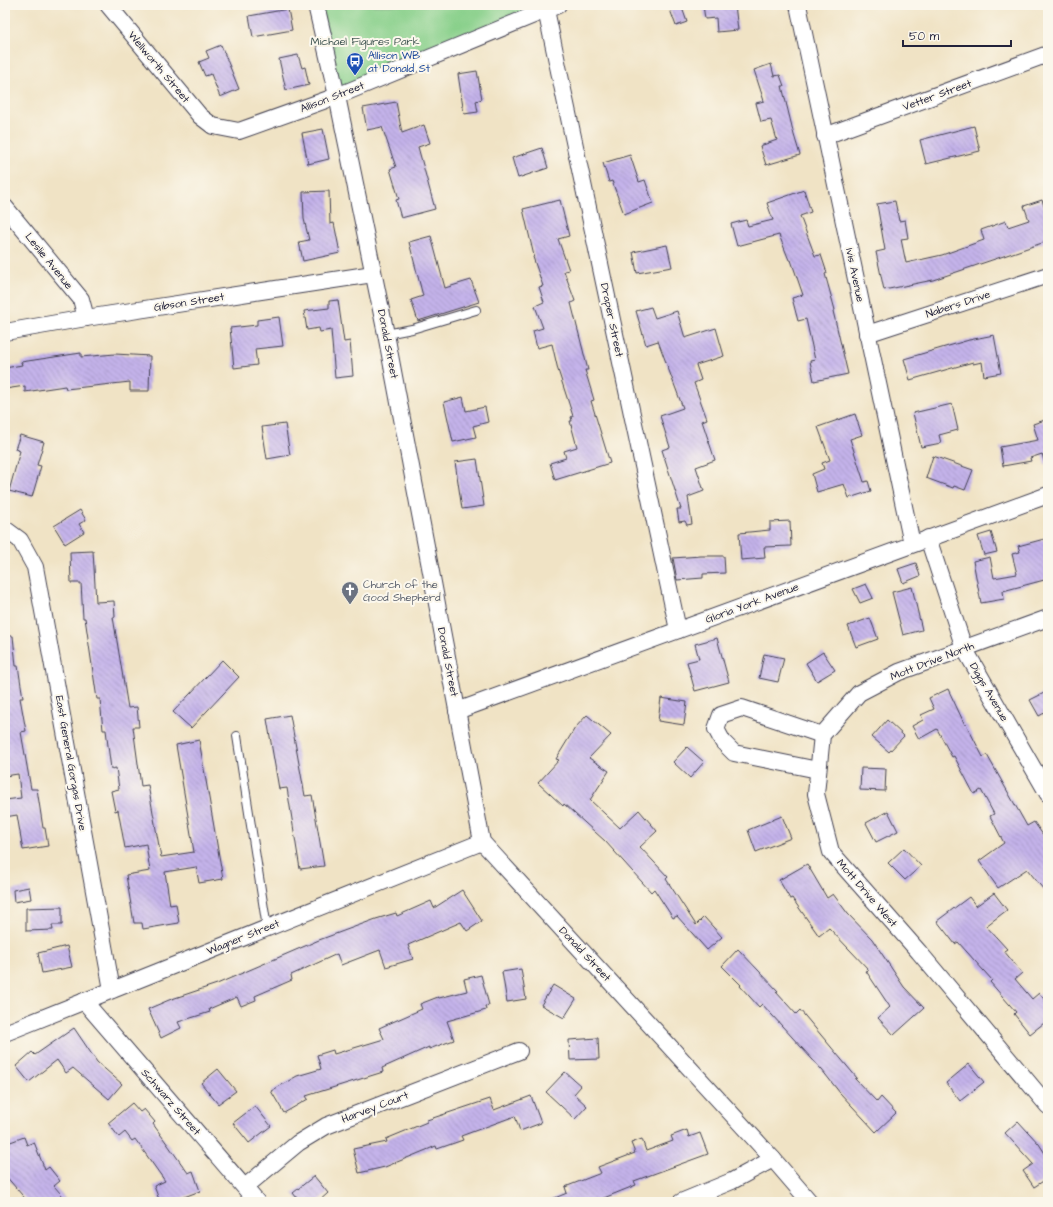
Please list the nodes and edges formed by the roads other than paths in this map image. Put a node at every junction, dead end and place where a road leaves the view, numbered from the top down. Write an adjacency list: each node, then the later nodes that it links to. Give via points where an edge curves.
1 (108, 5): 7 (street, Wellworth Street, via 200,116)
2 (316, 5): 6 (street, Donald Street)
3 (798, 5): 8 (street, Ivis Avenue)
4 (552, 7): 6 (street, Allison Street); 22 (street, Draper Street)
5 (1048, 54): 8 (street, Vetter Street)
6 (337, 96): 7 (street, Allison Street, via 239,131); 10 (street, Donald Street)
7 (213, 126)
8 (826, 136): 16 (street, Ivis Avenue)
9 (5, 207): 13 (street, Leslie Avenue, via 81,299)
10 (373, 274): 13 (street, Gibson Street); 15 (street, Donald Street)
11 (1048, 275): 16 (street, Nabers Drive)
12 (476, 310): 15 (lane)
13 (86, 318): 14 (street, Gibson Street)
14 (5, 332)
15 (386, 334): 24 (street, Donald Street)
16 (867, 334): 20 (street, Ivis Avenue)
17 (1048, 495): 19 (street, Gloria York Avenue)
18 (5, 529): 31 (street, East General Gorgas Drive, via 20,540 35,567)
19 (928, 538): 20 (street, Gloria York Avenue); 23 (street, Diggs Avenue)
20 (912, 544): 22 (street, Gloria York Avenue)
21 (1048, 618): 23 (street, Mott Drive North)
22 (678, 630): 24 (street, Gloria York Avenue)
23 (964, 648): 25 (street, Mott Drive North, via 899,672 859,693); 28 (street, Diggs Avenue)
24 (457, 712): 29 (street, Donald Street)
25 (822, 735): 27 (street); 27 (street, via 742,708 721,715 716,729 723,742 734,753)
26 (237, 736): 30 (lane)
27 (818, 770): 35 (street, Mott Drive West, via 816,794 832,852)
28 (1048, 794)
29 (482, 842): 30 (street, Wagner Street); 36 (street, Donald Street)
30 (267, 928): 31 (street, Wagner Street)
31 (112, 990): 32 (street, Wagner Street)
32 (84, 1001): 33 (street, Wagner Street); 37 (street, Schwarz Street)
33 (5, 1033)
34 (519, 1051): 37 (street, Harvey Court, via 326,1126 298,1143)
35 (1048, 1106)
36 (773, 1160): 39 (street); 40 (street, Donald Street)
37 (244, 1187): 38 (street, Schwarz Street)
38 (257, 1202)
39 (681, 1202)
40 (810, 1202)

